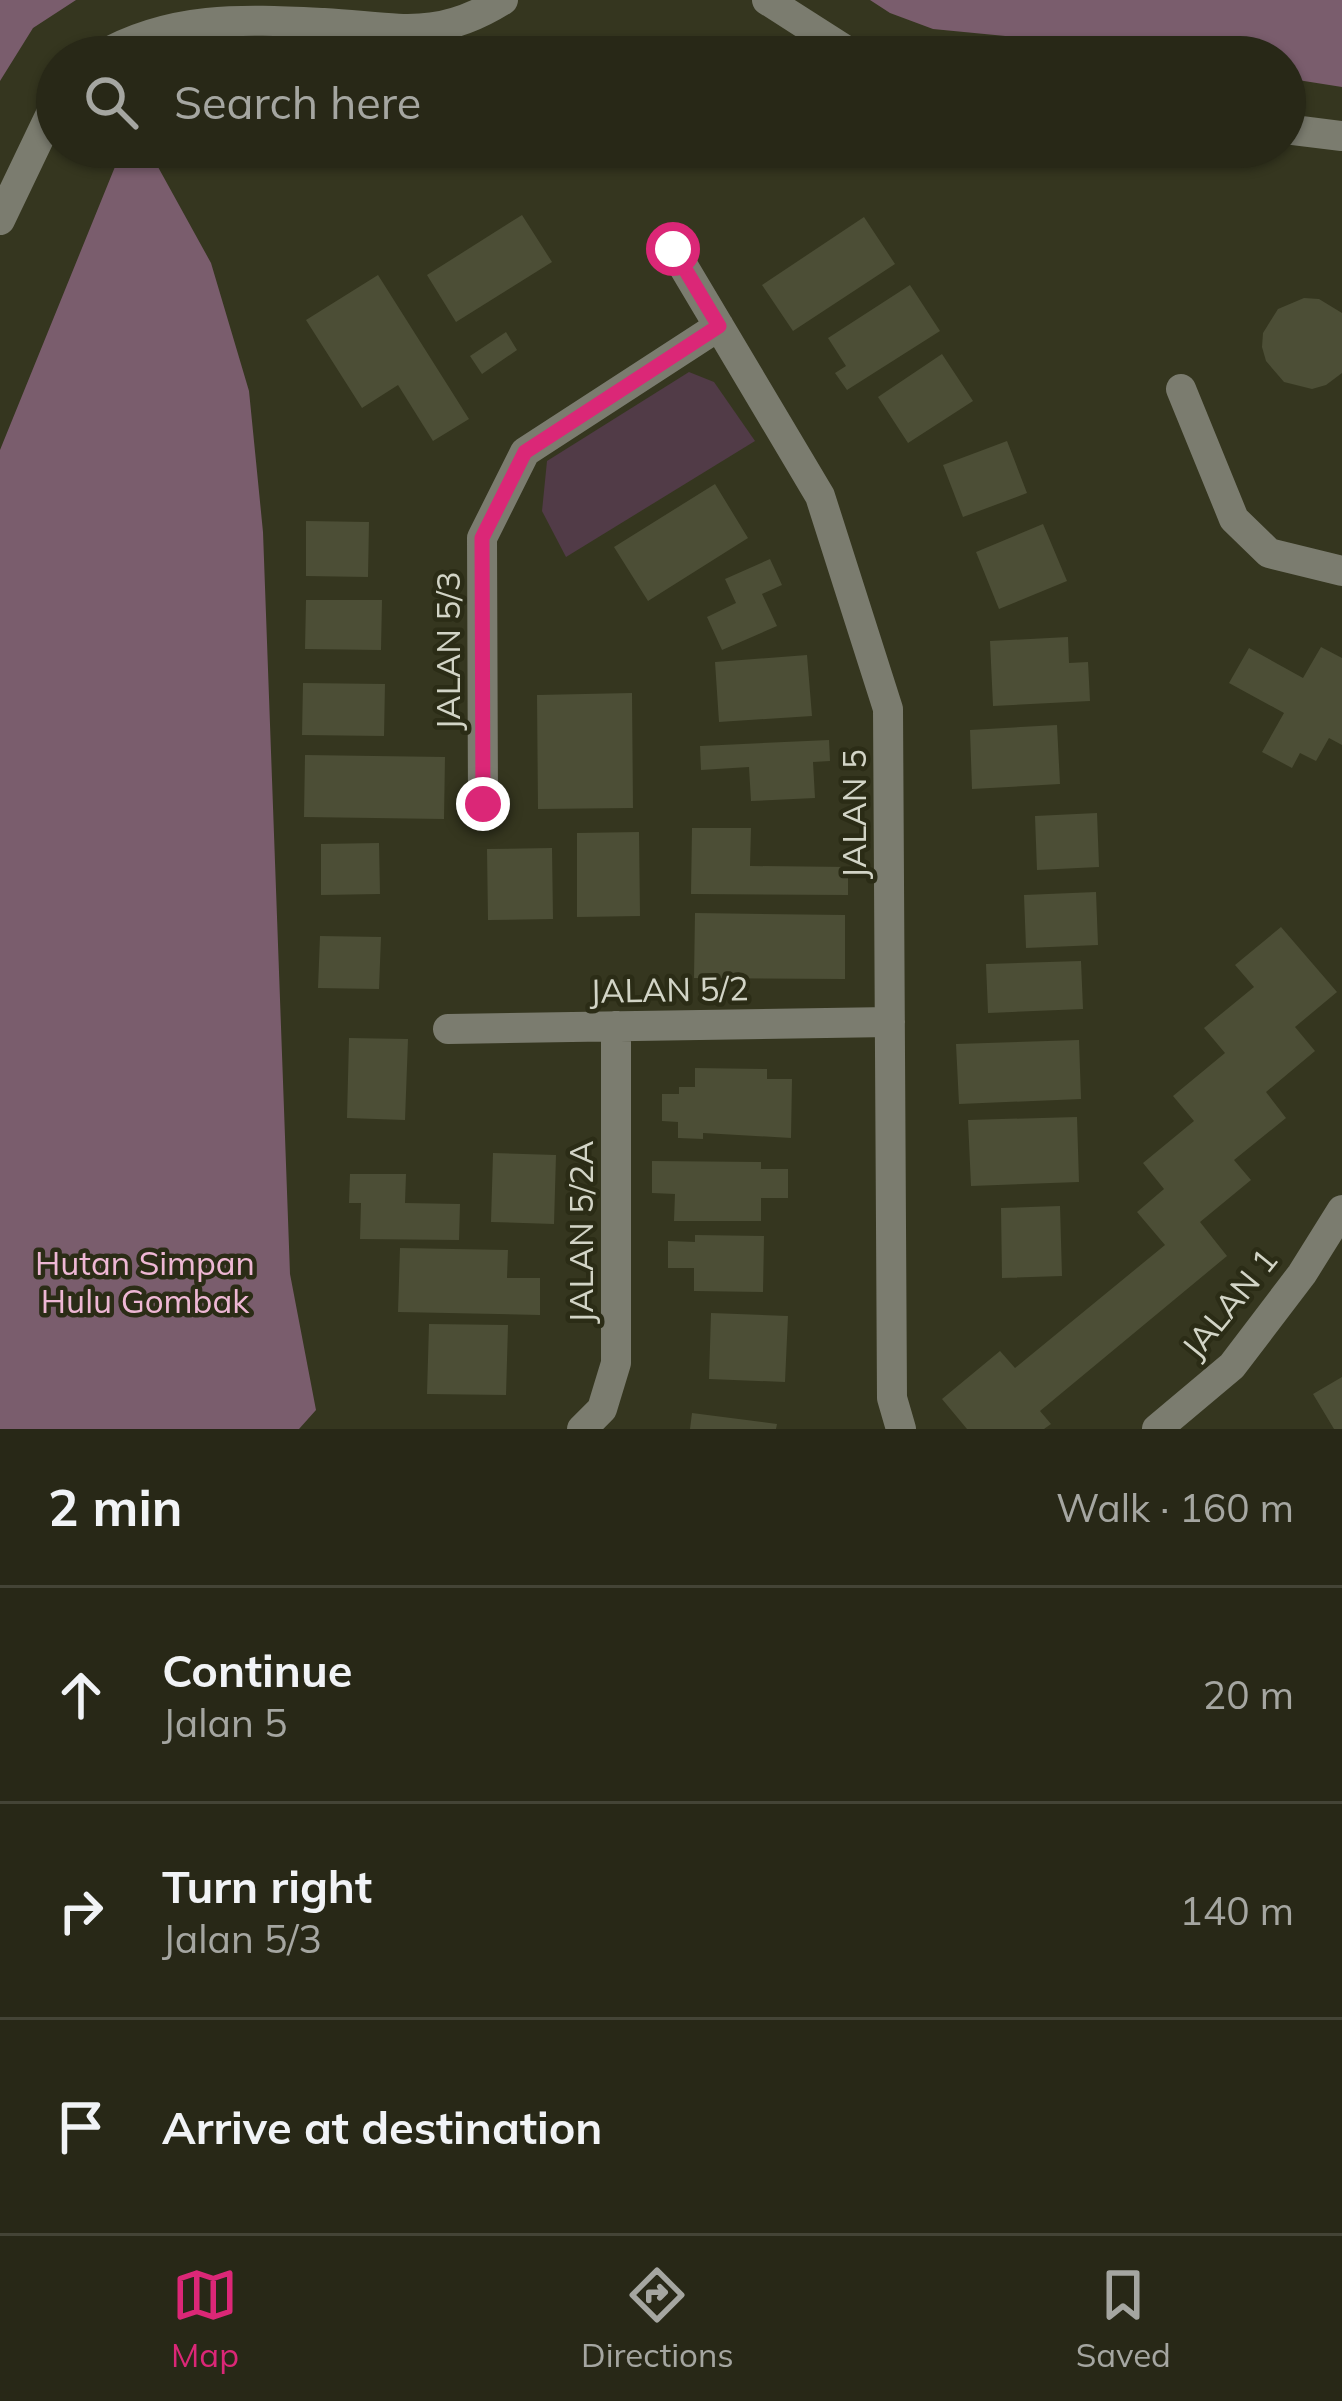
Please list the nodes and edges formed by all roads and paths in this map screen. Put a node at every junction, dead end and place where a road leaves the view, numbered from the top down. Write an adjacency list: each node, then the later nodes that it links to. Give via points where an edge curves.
1 (503, 0): 3 (street, via 469,21 403,31 178,24)
2 (767, 0): 4 (street)
3 (145, 36)
4 (823, 36)
5 (1306, 131): 6 (street)
6 (1342, 136)
7 (36, 145): 8 (street)
8 (0, 220)
9 (673, 249): 10 (street, JALAN 5)
10 (719, 326): 13 (street, JALAN 5/3, via 525,452 482,538); 14 (street, JALAN 5, via 820,496 888,709)
11 (1181, 389): 12 (street, via 1234,519 1269,554)
12 (1342, 571)
13 (483, 804)
14 (890, 1022): 15 (street, JALAN 5/2); 19 (street, JALAN 5, via 892,1399)
15 (616, 1026): 16 (street, JALAN 5/2); 18 (street, JALAN 5/2A, via 616,1363 602,1409)
16 (448, 1029)
17 (1342, 1210): 20 (street, JALAN 1, via 1232,1366)
18 (582, 1429)
19 (901, 1429)
20 (1157, 1429)

